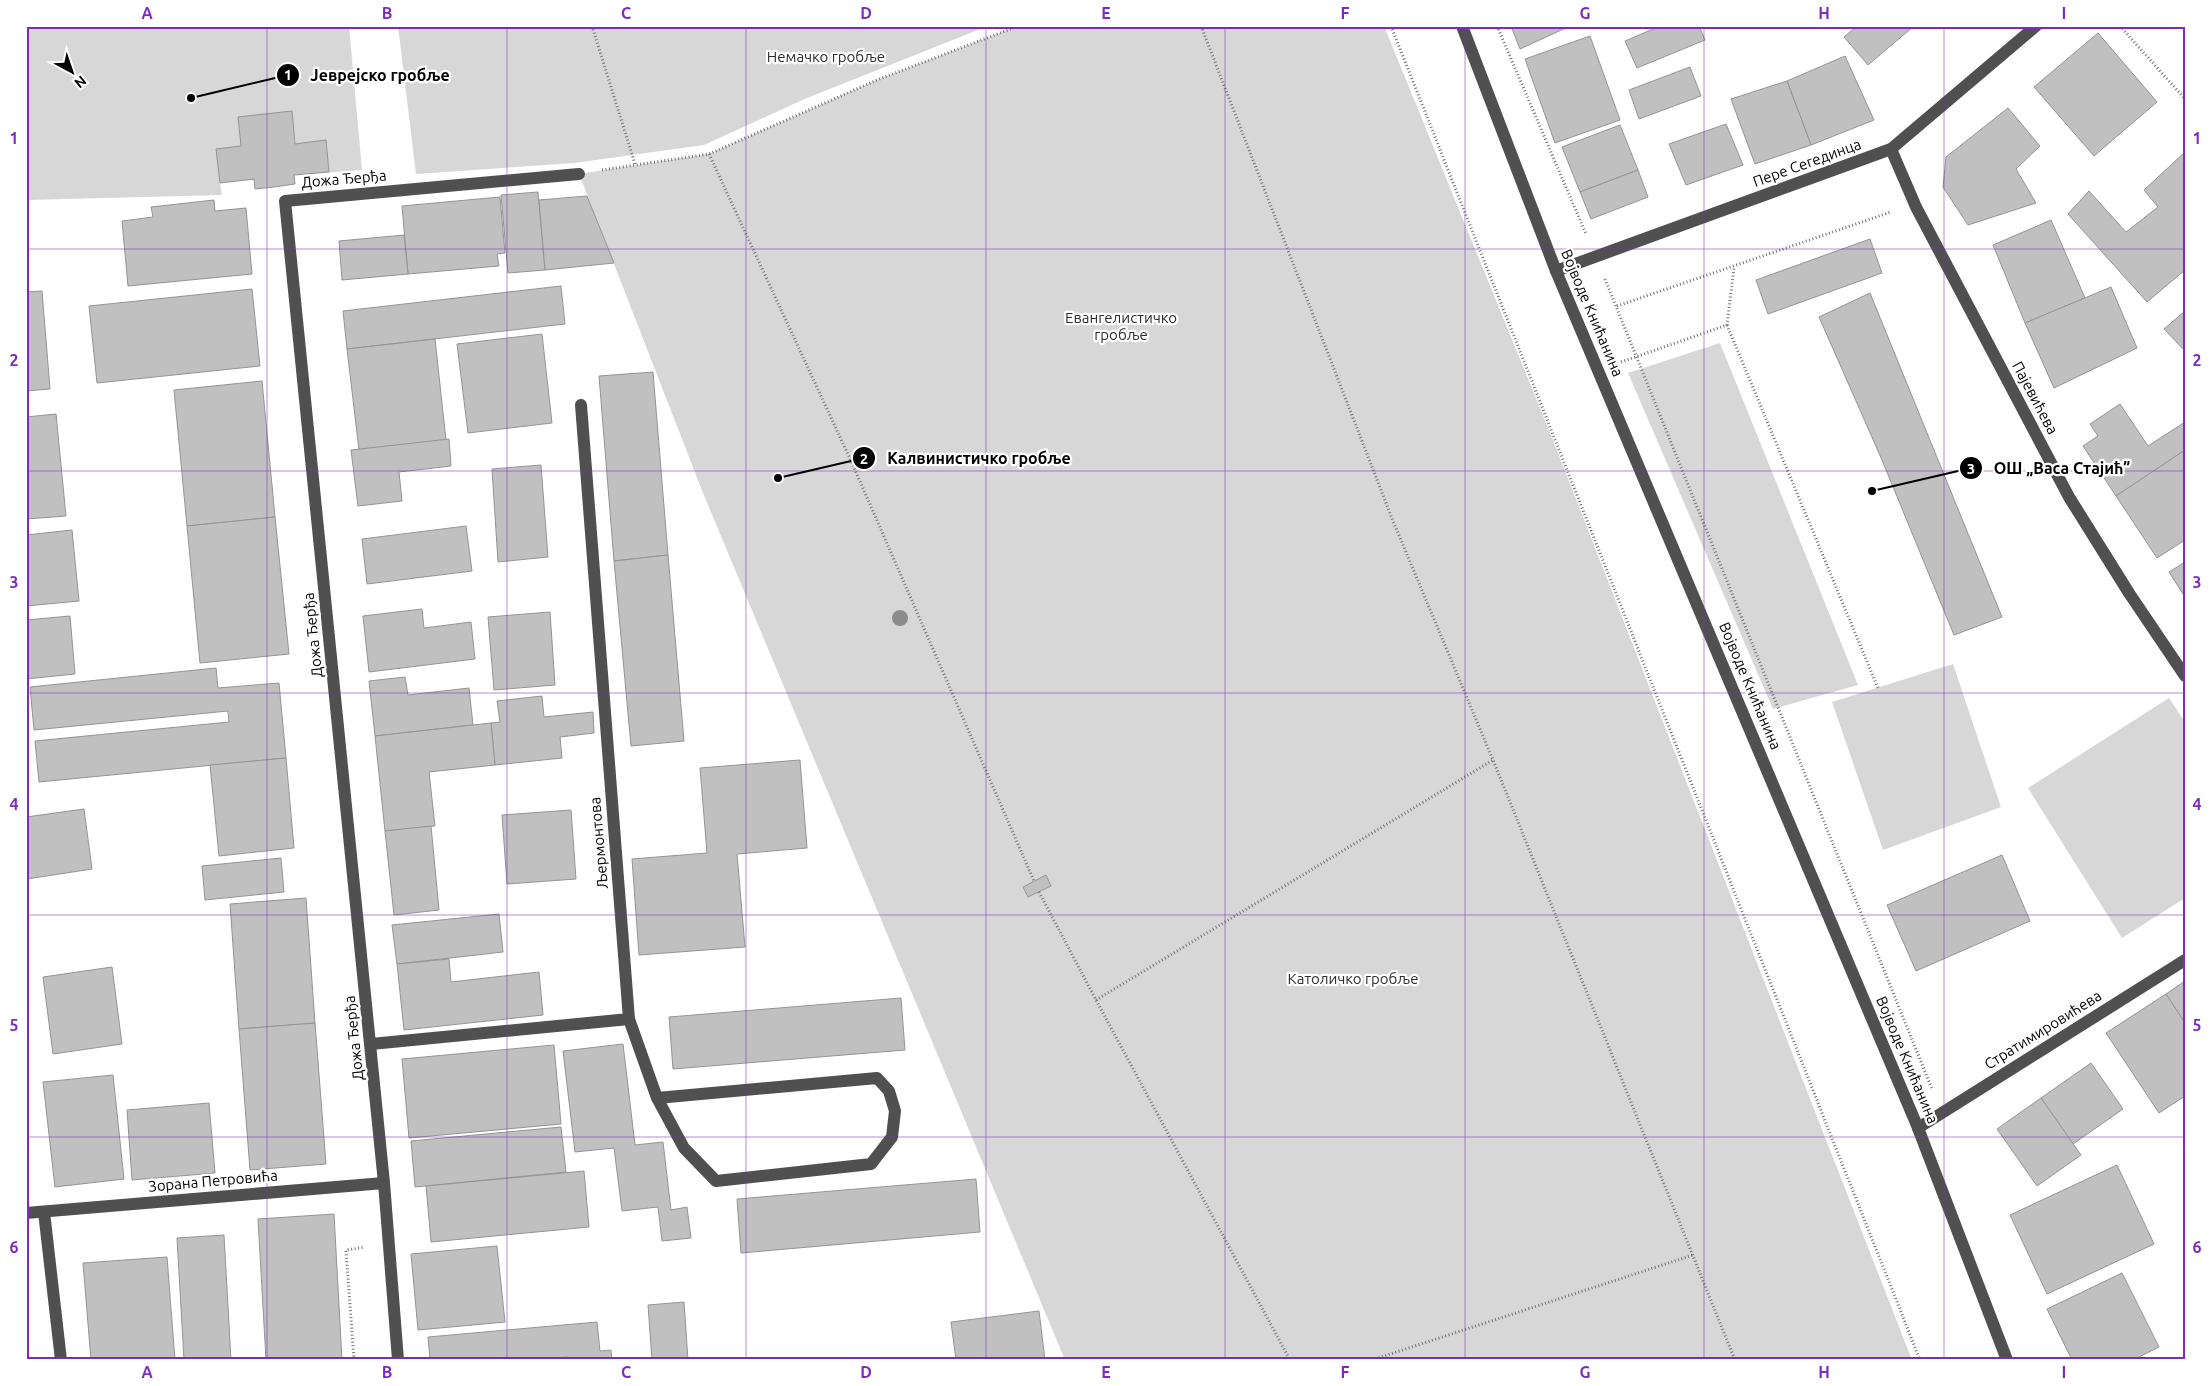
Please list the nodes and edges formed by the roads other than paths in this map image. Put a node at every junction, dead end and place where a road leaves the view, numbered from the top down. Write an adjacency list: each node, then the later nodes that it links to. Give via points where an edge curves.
1 (1462, 26): 5 (street, Војводе Книћанина)
2 (2036, 26): 3 (street, Пере Сегединца)
3 (1891, 149): 5 (street, Пере Сегединца); 7 (street, Пајевићева, via 1916,207 2069,497 2128,593)
4 (579, 174): 10 (street, Дожа Ђерђа, via 285,201)
5 (1556, 271): 12 (street, Војводе Книћанина)
6 (581, 405): 9 (street, Љермонтова)
7 (2185, 676)
8 (2185, 960): 12 (street, Стратимировићева)
9 (629, 1019): 10 (street); 11 (street, Љермонтова)
10 (371, 1044): 13 (street, Дожа Ђерђа)
11 (657, 1098): 11 (street, Љермонтова, via 684,1148 716,1181 871,1164 892,1137 895,1111 889,1091 877,1078)
12 (1918, 1128): 18 (street, Војводе Книћанина)
13 (384, 1183): 14 (street, Зорана Петровића); 17 (street, Дожа Ђерђа)
14 (44, 1212): 15 (street, Зорана Петровића); 16 (street)
15 (26, 1213)
16 (61, 1360)
17 (398, 1360)
18 (2007, 1360)

